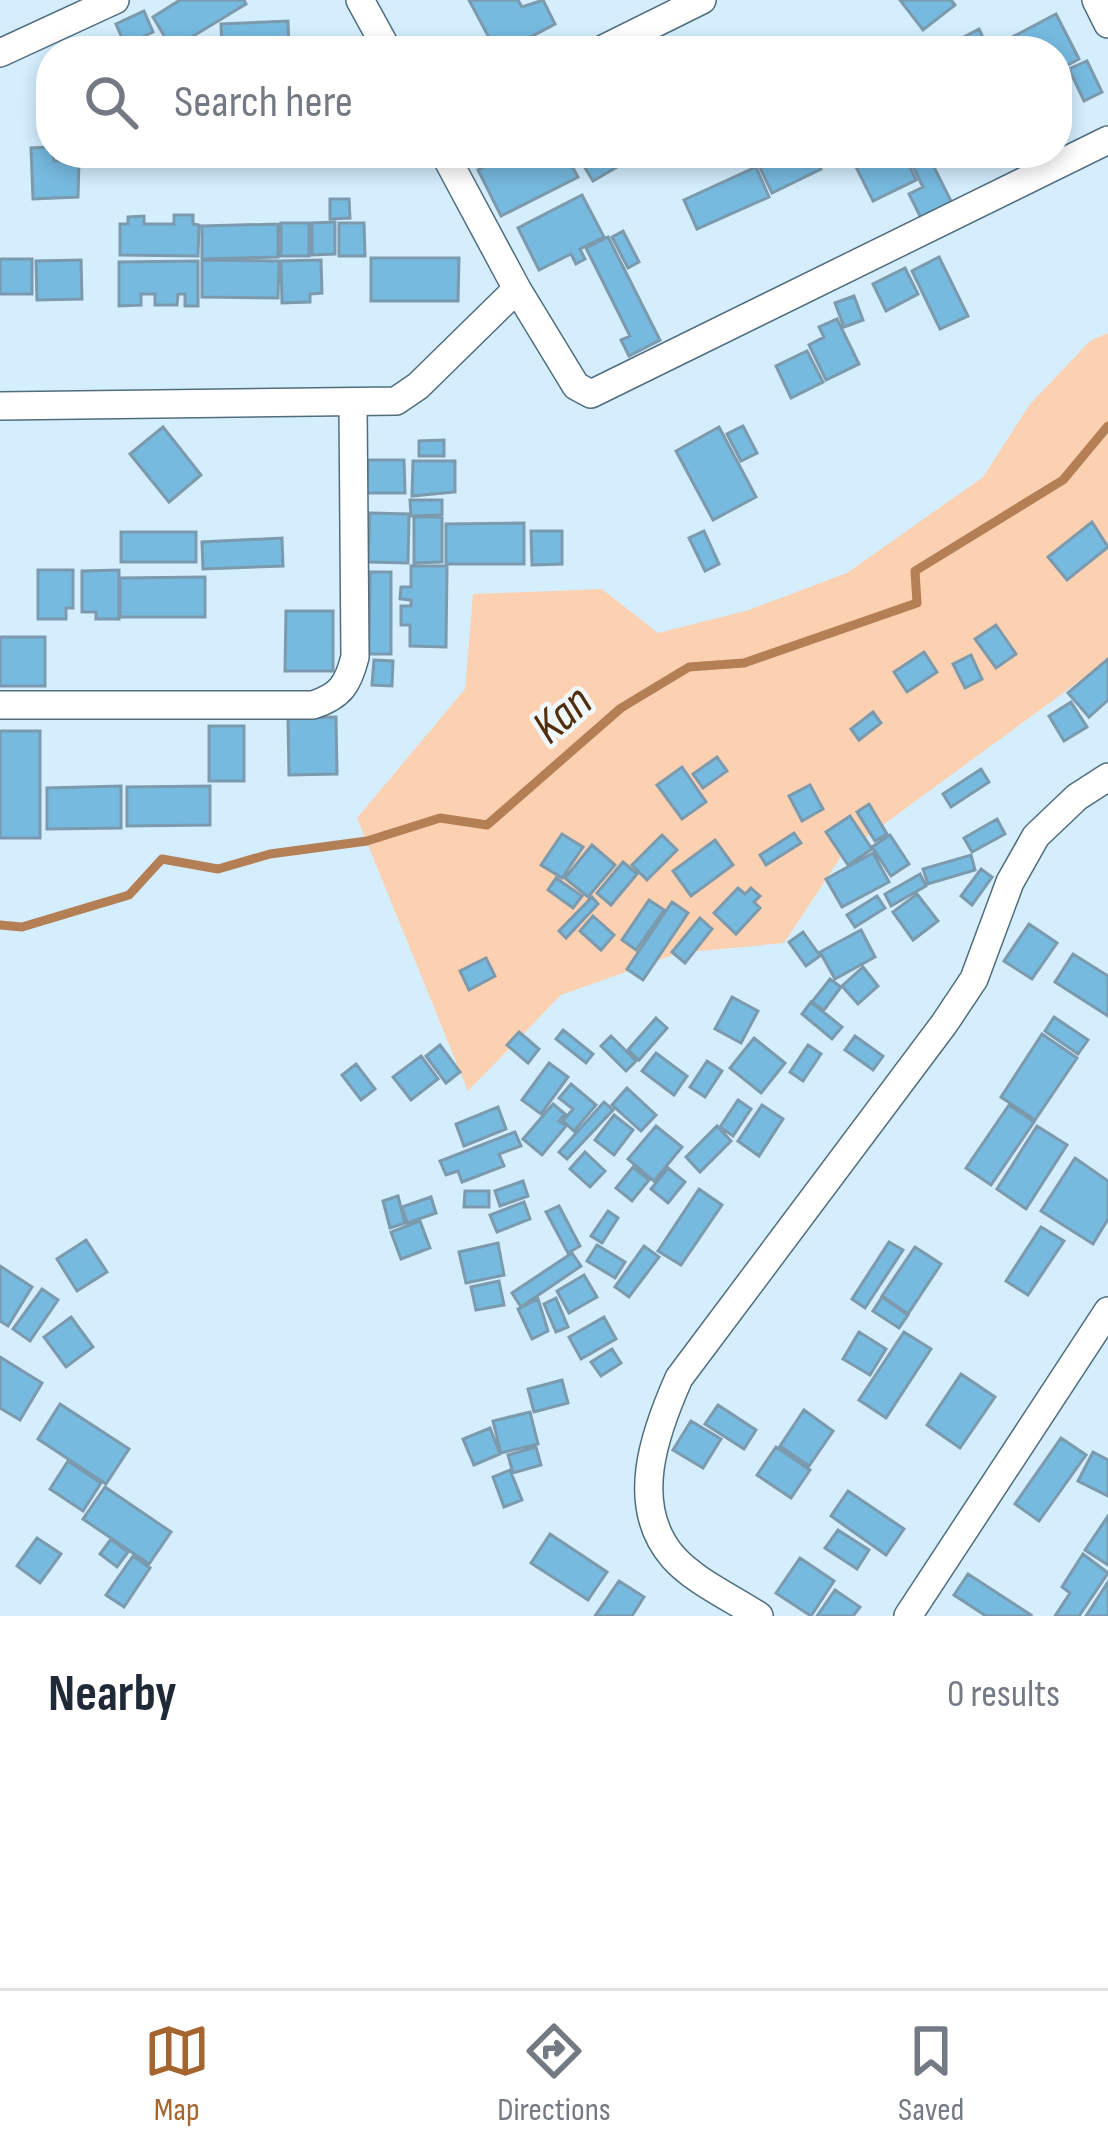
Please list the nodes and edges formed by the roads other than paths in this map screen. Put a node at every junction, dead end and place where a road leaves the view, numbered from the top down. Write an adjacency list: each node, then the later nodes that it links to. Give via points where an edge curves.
1 (115, 0): 7 (street)
2 (360, 0): 8 (street)
3 (702, 0): 9 (street)
4 (1096, 0): 5 (street)
5 (1108, 25)
6 (36, 36): 10 (street)
7 (37, 36)
8 (380, 36)
9 (629, 36)
10 (0, 53)
11 (1108, 140): 12 (street)
12 (1072, 158)
13 (452, 168): 15 (street)
14 (1051, 168): 15 (street, via 591,394 576,386)
15 (517, 289): 16 (street, via 418,386 396,401)
16 (353, 405): 17 (street); 18 (street, via 355,657 334,698)
17 (0, 406)
18 (0, 705)
19 (1108, 777): 21 (street, via 1036,836 974,979 679,1378 654,1435 649,1498 659,1537 676,1560)
20 (1108, 1310): 22 (street)
21 (759, 1616)
22 (908, 1616)

